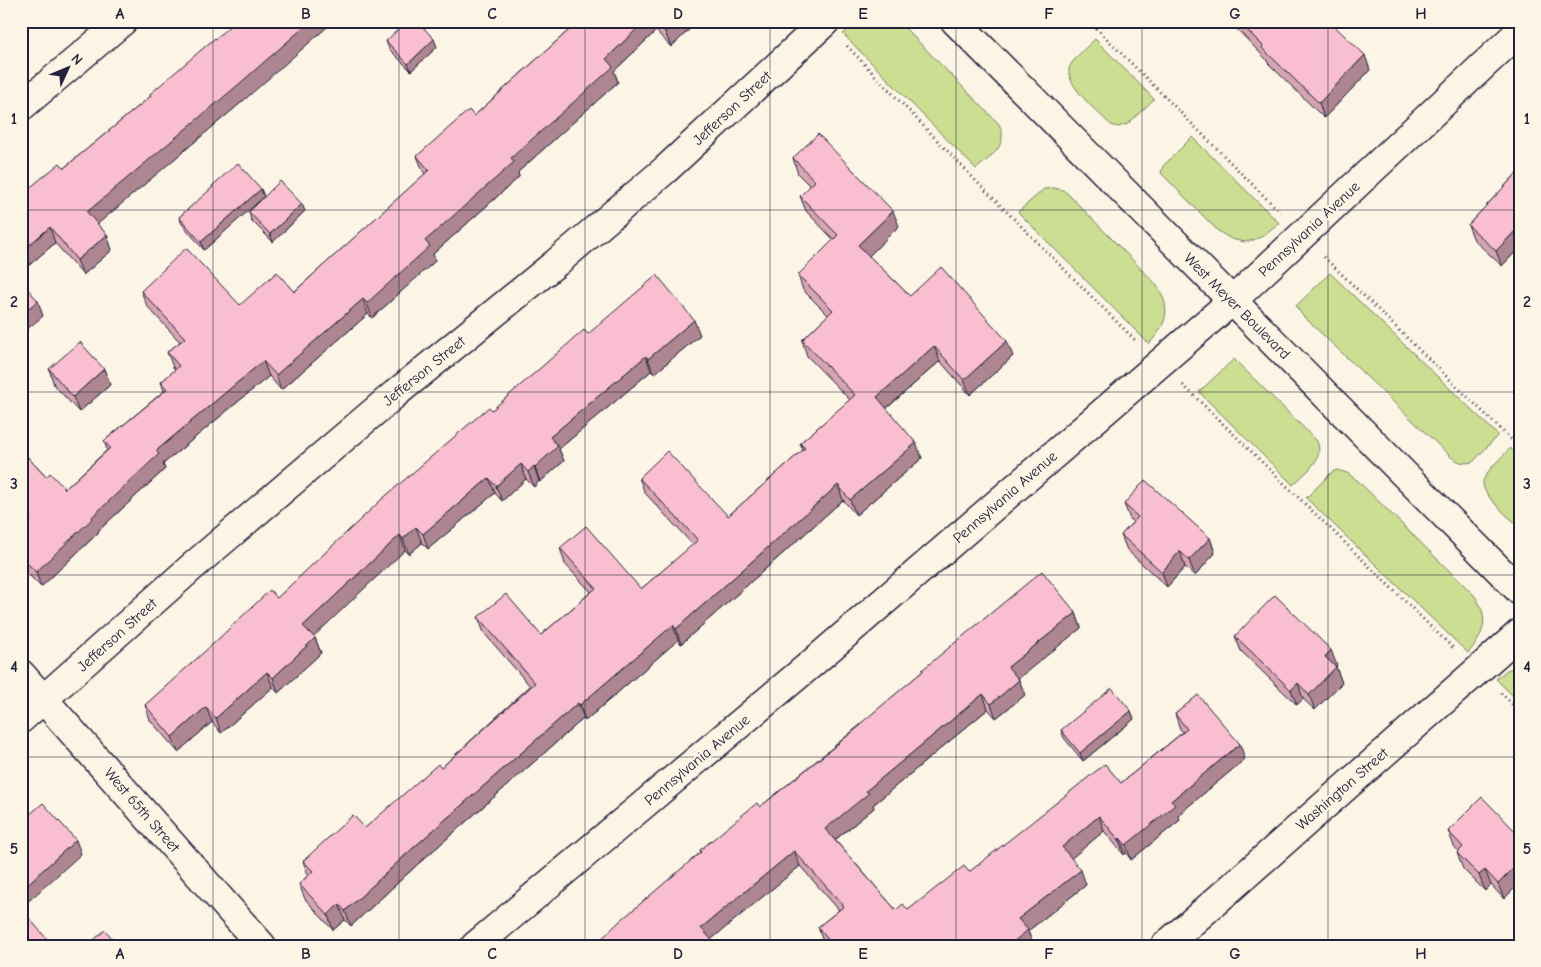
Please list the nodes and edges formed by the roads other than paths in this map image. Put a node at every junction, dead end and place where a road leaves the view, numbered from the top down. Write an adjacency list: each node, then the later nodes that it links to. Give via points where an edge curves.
1 (123, 21): 5 (street)
2 (955, 21): 6 (street, West Meyer Boulevard)
3 (825, 22): 10 (street, Jefferson Street, via 665,170 395,394)
4 (1520, 31): 6 (street, Pennsylvania Avenue)
5 (21, 108)
6 (1232, 301): 7 (street, West Meyer Boulevard); 13 (street, Pennsylvania Avenue, via 810,665)
7 (1520, 591)
8 (1520, 633): 14 (street, Washington Street)
9 (21, 674): 10 (street, West 65th Street)
10 (45, 699): 11 (street, Jefferson Street); 12 (street, West 65th Street)
11 (21, 720)
12 (262, 946)
13 (475, 946)
14 (1165, 946)

